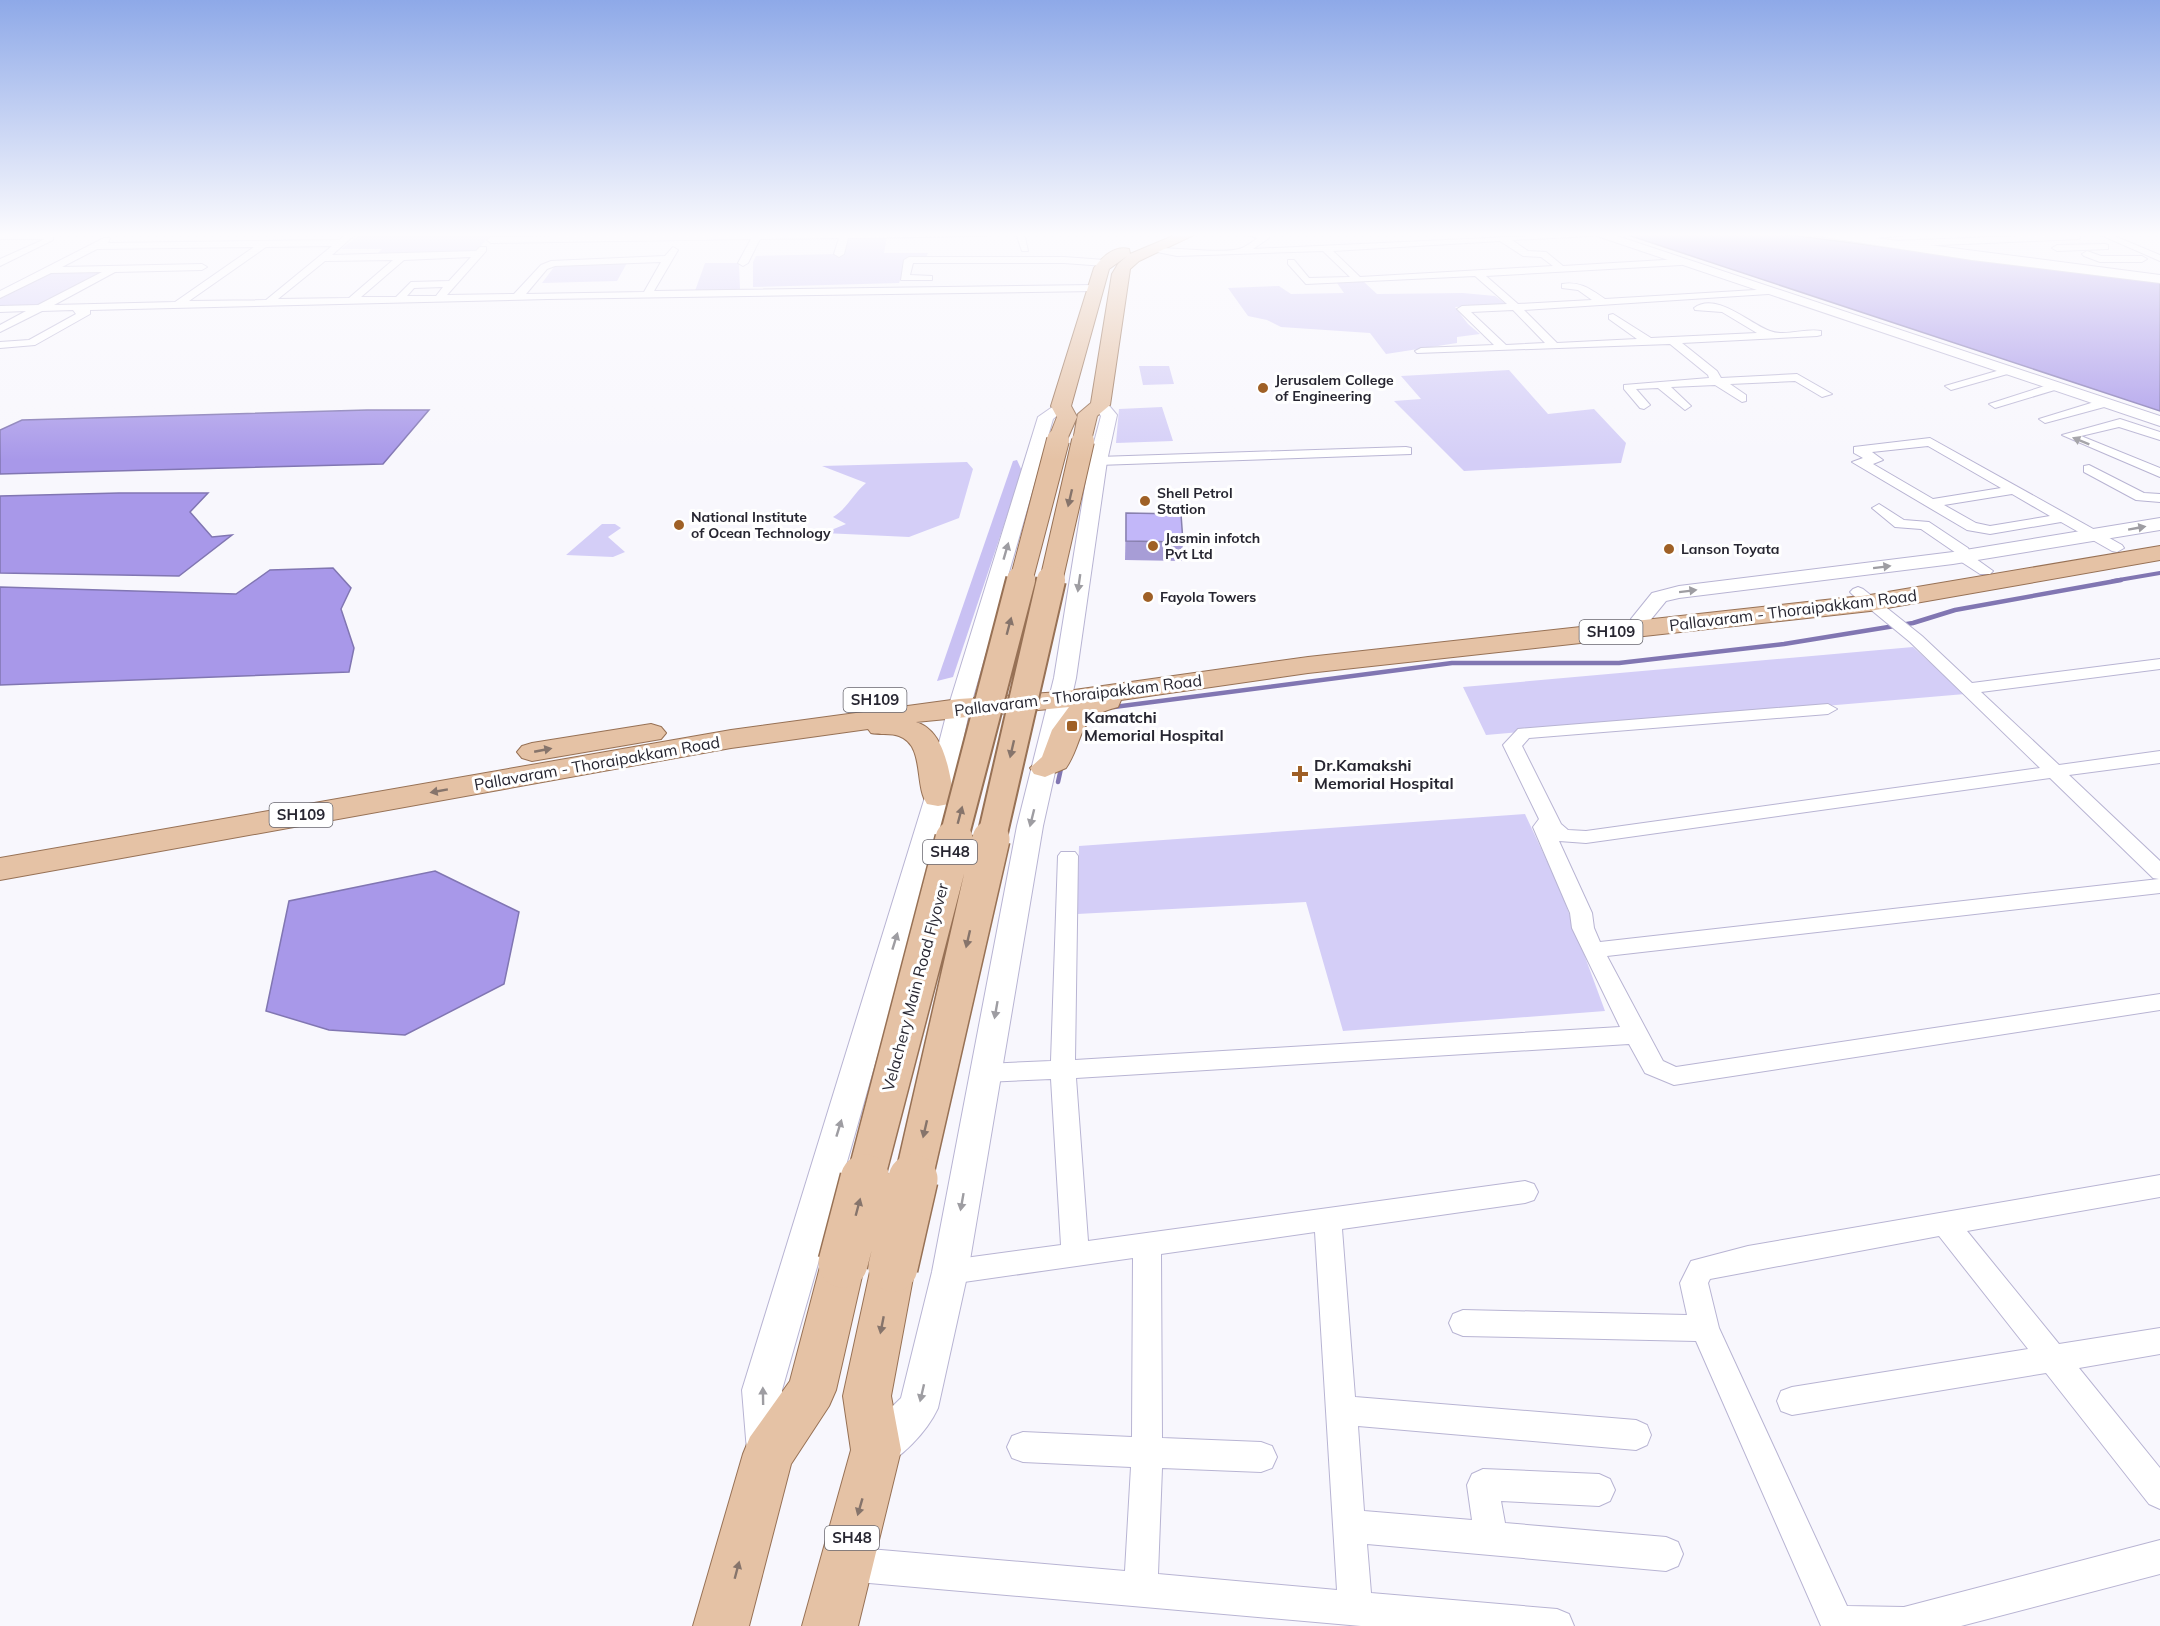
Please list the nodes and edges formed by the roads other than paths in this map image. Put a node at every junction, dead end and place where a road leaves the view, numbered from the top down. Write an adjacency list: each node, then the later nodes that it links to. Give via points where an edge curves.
1 (64, 309): 12 (street)
2 (99, 309): 21 (street, via 45,344)
3 (125, 309): 4 (street, via 114,318 140,317)
4 (151, 309)
5 (1089, 309): 33 (main road, SH48)
6 (1116, 309): 38 (main road, Velachery Main Road Flyover / SH48, via 1100,405 1088,414)
7 (1465, 309): 20 (street, via 1462,309)
8 (1518, 309): 19 (street)
9 (1722, 309): 16 (street)
10 (1821, 309): 23 (street)
11 (0, 310): 12 (street)
12 (41, 310): 14 (street); 21 (street, via 86,312 31,343)
13 (1613, 317): 18 (street)
14 (0, 329)
15 (1817, 333): 16 (street)
16 (1769, 335): 17 (street)
17 (1672, 340): 18 (street); 24 (street, via 1713,373)
18 (1648, 341): 19 (street)
19 (1554, 346): 20 (street)
20 (1503, 348): 22 (street)
21 (3, 350)
22 (1421, 351)
23 (2007, 371): 26 (street); 27 (street)
24 (1716, 380): 25 (street); 28 (street, via 1797,377); 29 (street)
25 (1660, 384): 32 (street, via 1628,387); 34 (street)
26 (1951, 386)
27 (2054, 387): 30 (street); 31 (street)
28 (1826, 394)
29 (1742, 398)
30 (2103, 403): 35 (street); 36 (street)
31 (1995, 404)
32 (1644, 405)
33 (1061, 406): 38 (main road, Velachery Main Road Flyover / SH48); 62 (street, one-way to 33, via 1046,417)
34 (1685, 406)
35 (2045, 419)
36 (2160, 421)
37 (2160, 436): 41 (street, one-way to 37, via 2068,435 2120,423)
38 (1079, 447): 39 (street); 60 (street, one-way to 60); 97 (main road, Velachery Main Road Flyover / SH48, one-way to 97, bridge, via 893,1267 867,1396); 99 (main road, Velachery Main Road Flyover / SH48, one-way to 38, bridge, via 812,1390 843,1263)
39 (1406, 451)
40 (2160, 456): 41 (street)
41 (2136, 463): 43 (street)
42 (2090, 469): 45 (street, via 2141,497)
43 (2160, 473)
44 (2013, 490): 46 (street); 46 (street, via 1930,442 1859,450 1876,460 1859,462); 48 (street)
45 (2160, 498)
46 (1931, 503): 49 (street, via 1980,530)
47 (1879, 508): 54 (street, via 1900,524 1924,525)
48 (2062, 518): 49 (street); 52 (street)
49 (2044, 521): 52 (street)
50 (2160, 524): 52 (street, one-way to 50)
51 (2160, 541): 52 (main road, Pallavaram - Thoraipakkam Road / SH109)
52 (2098, 543): 54 (street); 55 (main road, Pallavaram - Thoraipakkam Road / SH109)
53 (2160, 553): 56 (main road, Pallavaram - Thoraipakkam Road / SH109)
54 (1965, 555): 55 (street); 57 (street, one-way to 54, via 1659,597 1679,591)
55 (1985, 571): 56 (main road, Pallavaram - Thoraipakkam Road / SH109)
56 (1871, 604): 57 (main road, Pallavaram - Thoraipakkam Road / SH109); 59 (main road, Pallavaram - Thoraipakkam Road / SH109); 61 (street, via 1916,639)
57 (1641, 619): 60 (main road, Pallavaram - Thoraipakkam Road / SH109)
58 (2160, 664): 61 (street)
59 (1269, 671): 60 (main road, Pallavaram - Thoraipakkam Road / SH109); 68 (main road, via 1257,680 1085,706 1070,724 1055,762)
60 (1062, 689): 62 (main road, Pallavaram - Thoraipakkam Road / SH109); 68 (street)
61 (1966, 689): 69 (street)
62 (963, 698): 64 (main road, Pallavaram - Thoraipakkam Road / SH109); 70 (street)
63 (1828, 709): 71 (street, via 1524,733 1512,745)
64 (786, 729): 65 (main road); 70 (main road, via 895,725 917,733 932,755)
65 (730, 736): 66 (main road, Pallavaram - Thoraipakkam Road / SH109); 66 (main road, Pallavaram - Thoraipakkam Road / SH109, via 670,750)
66 (612, 749): 74 (main road, Pallavaram - Thoraipakkam Road / SH109)
67 (2160, 757): 69 (street)
68 (1045, 768): 81 (street, one-way to 81, via 1030,826)
69 (2053, 771): 71 (street, via 1586,837 1563,836); 72 (street)
70 (938, 797): 99 (street, one-way to 70, via 762,1390)
71 (1550, 820): 77 (street, via 1543,827)
72 (2151, 855): 75 (street)
73 (1068, 856): 80 (street)
74 (14, 857)
75 (2160, 873)
76 (2160, 886): 77 (street)
77 (1593, 950): 79 (street)
78 (2160, 1002): 79 (street, via 1674,1076 1654,1067)
79 (1636, 1035): 80 (street)
80 (1063, 1070): 81 (street); 87 (street)
81 (985, 1073): 88 (street, one-way to 88)
82 (2160, 1185): 85 (street)
83 (1525, 1192): 84 (street)
84 (1328, 1220): 86 (street); 94 (street)
85 (1945, 1223): 90 (street, via 1701,1269 1694,1282); 92 (street)
86 (1147, 1244): 87 (street); 98 (street)
87 (1075, 1254): 88 (street)
88 (950, 1272): 97 (street, one-way to 97, via 918,1408)
89 (1463, 1323): 90 (street)
90 (1705, 1328): 110 (street)
91 (2160, 1341): 92 (street)
92 (2054, 1359): 93 (street); 102 (street)
93 (1792, 1401)
94 (1340, 1410): 95 (street); 103 (street)
95 (1636, 1435)
96 (1023, 1448): 98 (street)
97 (876, 1450): 107 (main road, SH48, one-way to 107)
98 (1147, 1453): 100 (street); 108 (street)
99 (768, 1454): 111 (main road, SH48, one-way to 99)
100 (1261, 1457)
101 (1599, 1490): 104 (street, via 1483,1485)
102 (2160, 1493)
103 (1350, 1526): 104 (street); 109 (street)
104 (1491, 1539): 105 (street)
105 (1666, 1554)
106 (2160, 1557): 110 (street, via 1904,1624)
107 (844, 1563): 108 (street); 112 (main road, SH48)
108 (1141, 1591): 109 (street)
109 (1355, 1608): 113 (street)
110 (1838, 1625)
111 (721, 1626)
112 (830, 1626)
113 (1557, 1626)

